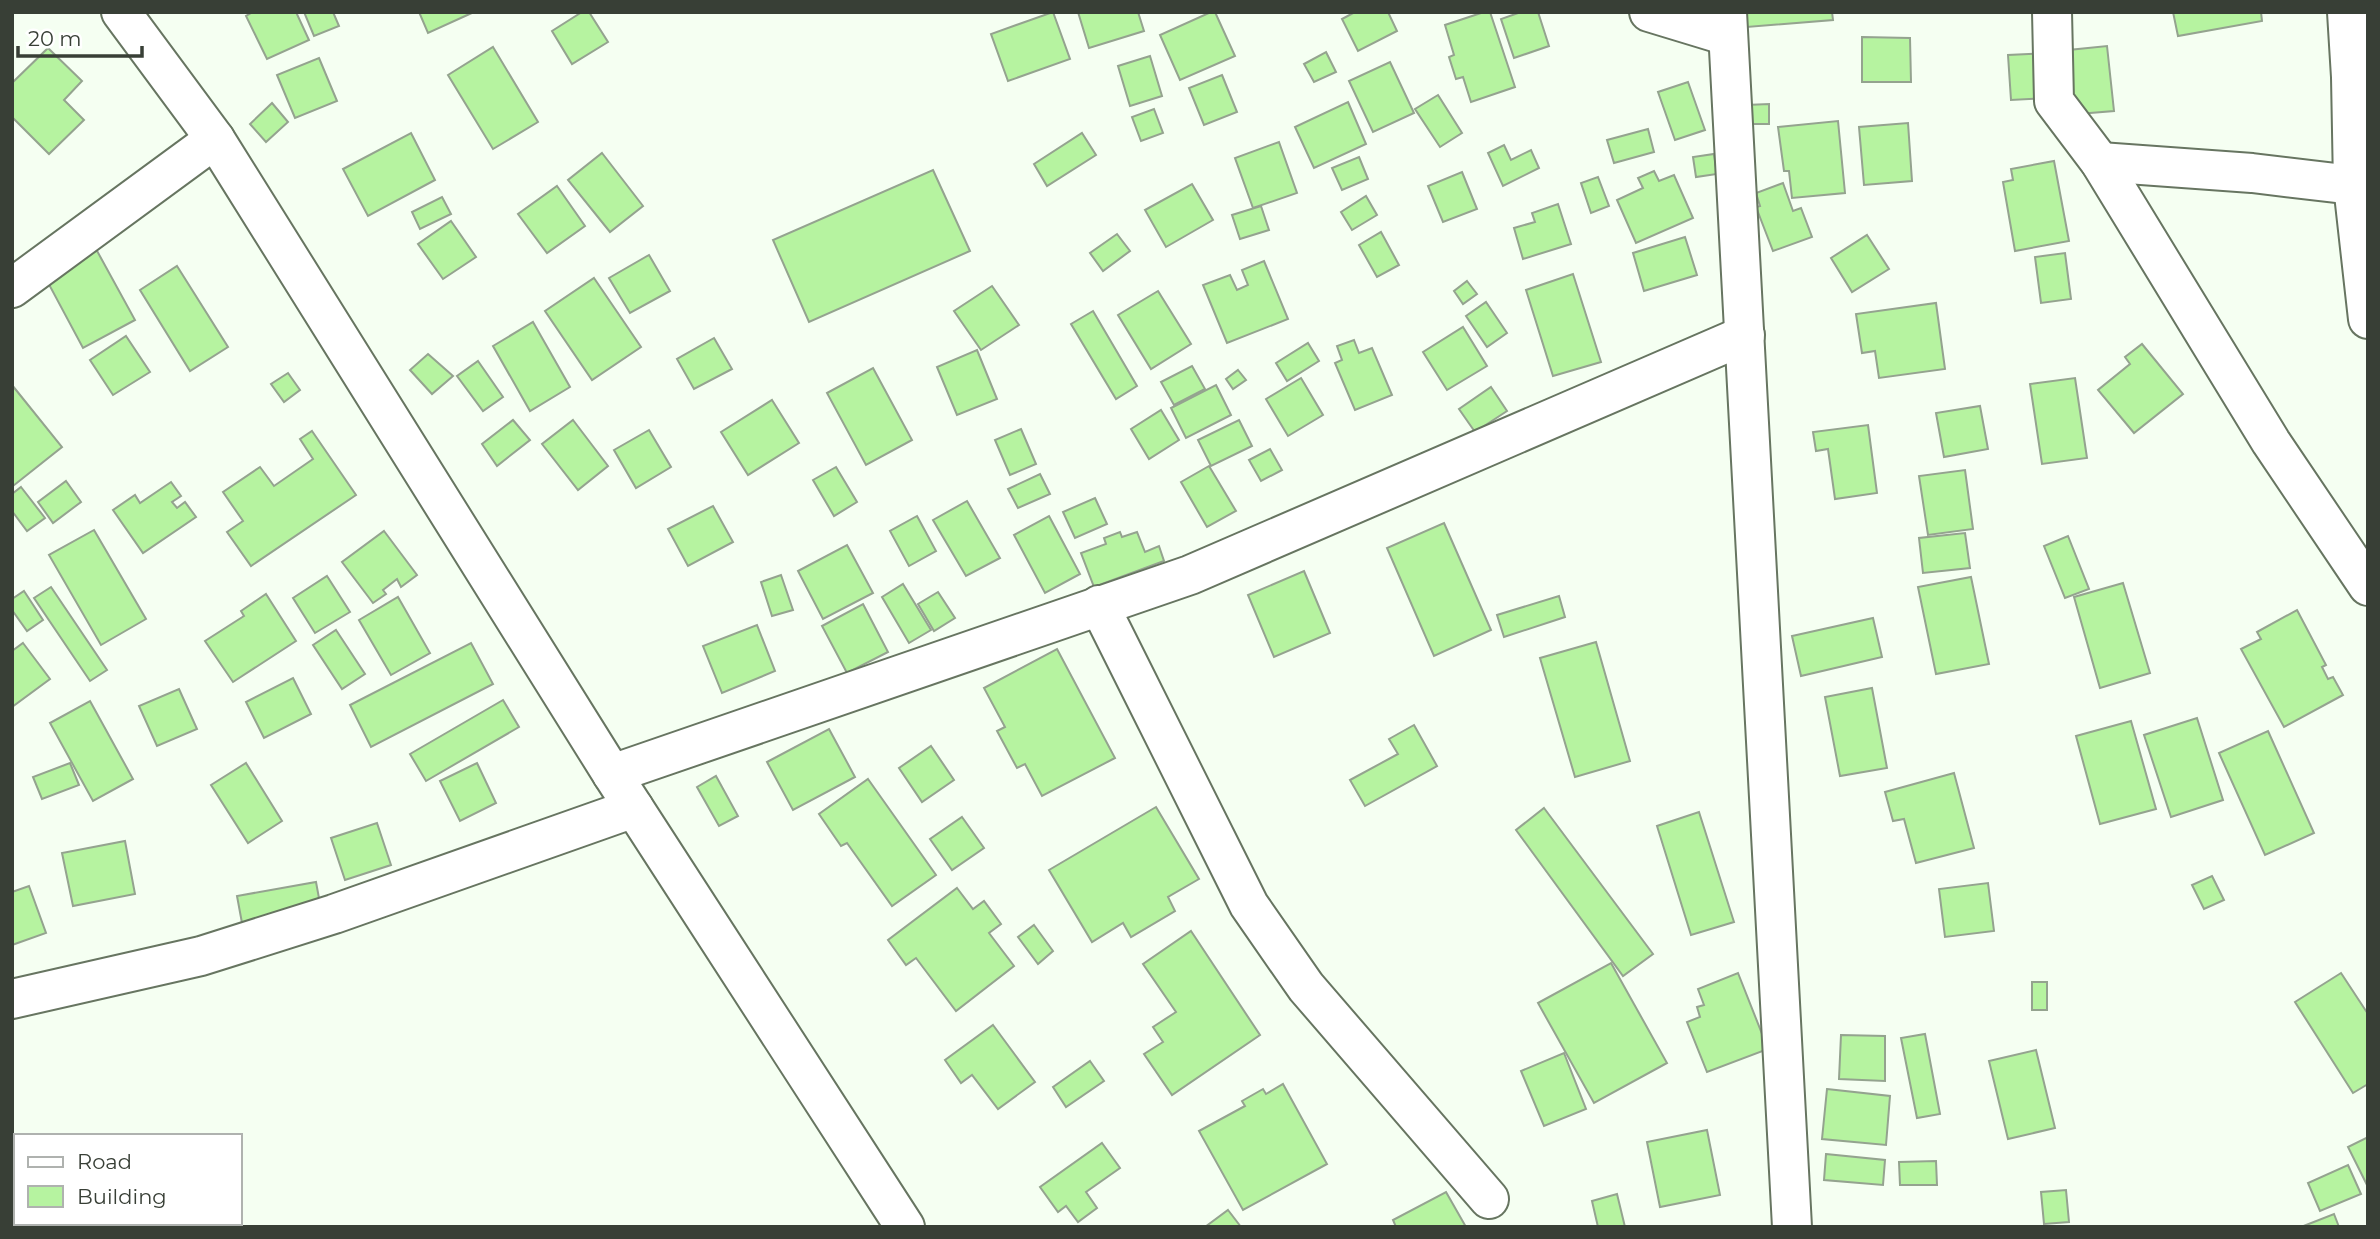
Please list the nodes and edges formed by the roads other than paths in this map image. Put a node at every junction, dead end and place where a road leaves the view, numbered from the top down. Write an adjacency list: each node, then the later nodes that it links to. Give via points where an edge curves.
1 (121, 12): 6 (street)
2 (1649, 12): 5 (street)
3 (2052, 12): 7 (street, via 2054,101)
4 (2347, 12): 8 (street)
5 (1728, 24): 11 (street)
6 (215, 139): 9 (street); 14 (street)
7 (2100, 162): 8 (street, via 2252,173); 12 (street, via 2271,442)
8 (2360, 187): 10 (street)
9 (12, 288)
10 (2368, 319)
11 (1745, 335): 13 (street, via 1191,575); 19 (street)
12 (2368, 586)
13 (1098, 605): 14 (street); 17 (street, via 1249,905 1306,987)
14 (612, 774): 15 (street)
15 (634, 808): 16 (street, via 201,956); 18 (street)
16 (12, 999)
17 (1489, 1199)
18 (905, 1227)
19 (1792, 1227)

